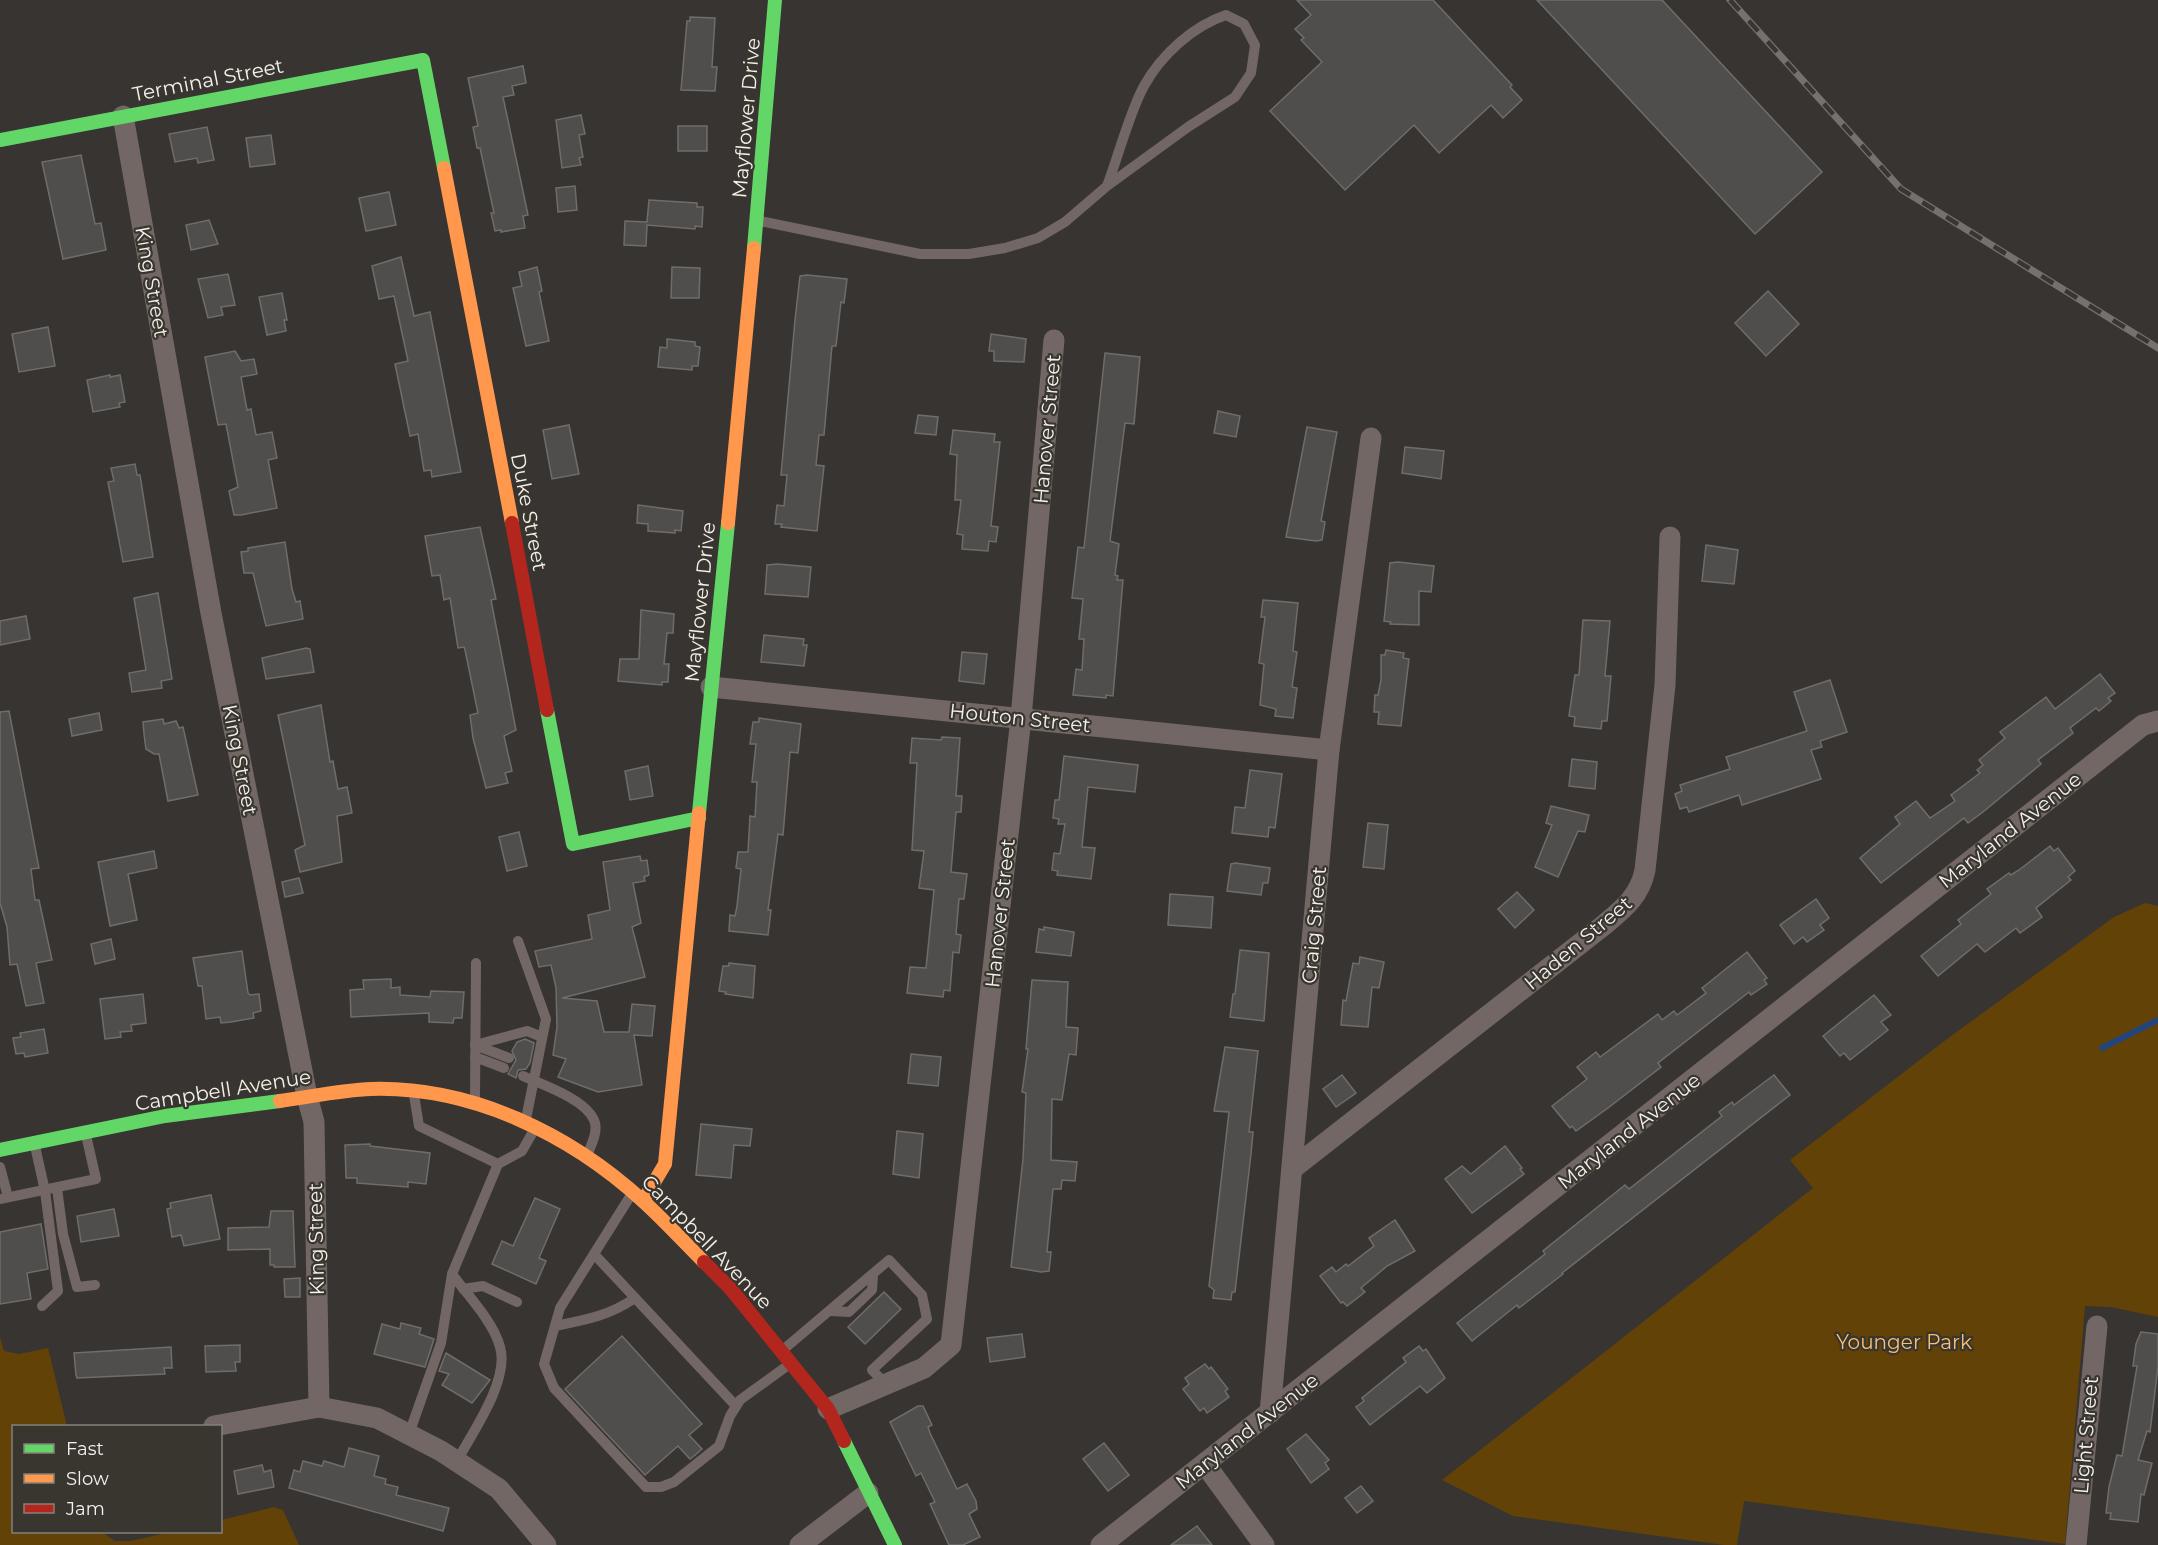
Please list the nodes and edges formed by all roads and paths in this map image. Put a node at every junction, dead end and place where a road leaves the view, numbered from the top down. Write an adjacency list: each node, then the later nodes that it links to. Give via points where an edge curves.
1 (775, 0): 6 (street, Mayflower Drive)
2 (423, 60): 3 (street, Terminal Street); 14 (street, Duke Street, via 573,844)
3 (123, 116): 4 (street, Terminal Street); 22 (street, King Street, via 211,613)
4 (0, 140)
5 (1107, 186): 5 (lane, via 1188,126 1235,97 1251,73 1255,56 1255,45 1244,24 1226,15 1207,21 1179,41 1144,86); 6 (lane, via 1065,222 1038,238 969,254 920,254)
6 (757, 221): 10 (street, Mayflower Drive)
7 (1054, 340): 11 (street, Hanover Street)
8 (1371, 438): 13 (street, Craig Street)
9 (1670, 537): 31 (street, Haden Street, via 1665,685 1645,870 1635,897)
10 (711, 687): 11 (street, Houton Street); 14 (street, Mayflower Drive)
11 (1021, 718): 13 (street, Houton Street); 47 (street, Hanover Street, via 951,1345 924,1368)
12 (2158, 720): 51 (street, Maryland Avenue, via 2143,725)
13 (1329, 750): 31 (street, Craig Street)
14 (699, 818): 34 (street, Mayflower Drive, via 666,1164)
15 (518, 941): 17 (lane, via 546,1019)
16 (476, 963): 18 (lane)
17 (542, 1037): 18 (lane, via 526,1031); 20 (lane)
18 (475, 1045): 19 (lane); 19 (lane, via 506,1063)
19 (475, 1057): 23 (lane)
20 (530, 1073): 24 (lane); 28 (lane, via 577,1101 594,1119 596,1131)
21 (414, 1091): 22 (street, Campbell Avenue, via 371,1089); 23 (street, Campbell Avenue); 29 (lane, via 419,1126)
22 (307, 1096): 25 (street, Campbell Avenue, via 165,1116); 49 (street, King Street, via 314,1122)
23 (475, 1101): 24 (street, Campbell Avenue)
24 (530, 1125): 28 (street, Campbell Avenue); 29 (lane, via 522,1151)
25 (86, 1132): 26 (street, Campbell Avenue); 32 (lane, via 96,1179)
26 (34, 1143): 27 (street, Campbell Avenue); 33 (lane)
27 (0, 1150)
28 (586, 1159): 34 (street, Campbell Avenue)
29 (498, 1164): 37 (lane)
30 (0, 1167): 35 (lane)
31 (1292, 1169): 51 (street, Craig Street)
32 (57, 1188): 33 (lane); 38 (lane, via 63,1234 77,1287)
33 (45, 1191): 35 (lane); 42 (lane, via 58,1291)
34 (638, 1197): 36 (lane); 45 (street, Campbell Avenue, via 730,1288)
35 (4, 1198)
36 (594, 1254): 40 (lane); 43 (lane, via 560,1308)
37 (452, 1274): 39 (lane); 53 (lane, via 441,1343)
38 (95, 1285)
39 (463, 1289): 41 (lane, via 483,1286); 54 (lane, via 501,1348 499,1382)
40 (635, 1298): 43 (lane, via 594,1319); 48 (lane)
41 (517, 1302)
42 (42, 1306)
43 (555, 1326): 48 (lane, via 544,1364 554,1388 646,1487 674,1482 719,1446)
44 (2097, 1326): 62 (street, Light Street)
45 (782, 1352): 46 (street, Campbell Avenue); 47 (lane, via 889,1260 922,1295 927,1319 872,1370)
46 (791, 1363): 48 (lane); 50 (street, Campbell Avenue)
47 (886, 1384): 50 (street, Hanover Street)
48 (736, 1406)
49 (319, 1407): 52 (street); 53 (street, via 377,1418)
50 (828, 1409): 56 (street, Campbell Avenue)
51 (1270, 1413): 55 (street, Maryland Avenue)
52 (220, 1425)
53 (409, 1434): 54 (street)
54 (457, 1461): 57 (street, via 499,1489)
55 (1205, 1464): 60 (street, Maryland Avenue); 61 (street)
56 (868, 1493): 58 (street); 59 (street, Campbell Avenue)
57 (546, 1545)
58 (800, 1545)
59 (895, 1545)
60 (1101, 1545)
61 (1264, 1545)
62 (2076, 1545)

